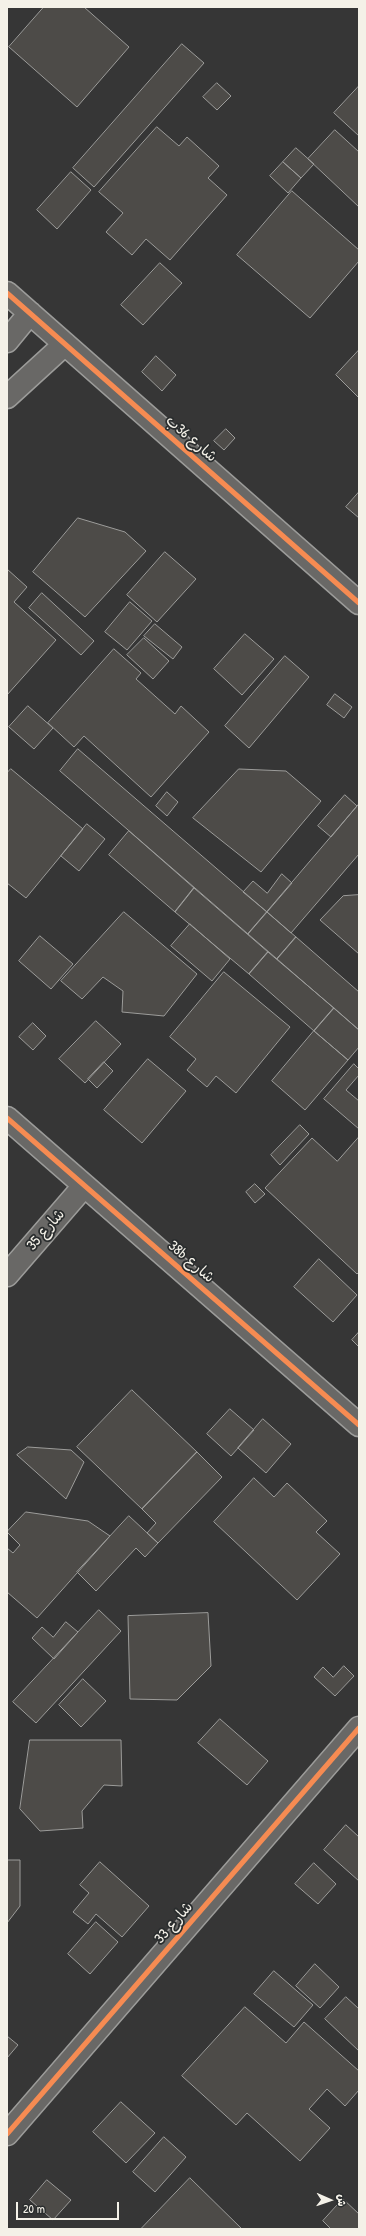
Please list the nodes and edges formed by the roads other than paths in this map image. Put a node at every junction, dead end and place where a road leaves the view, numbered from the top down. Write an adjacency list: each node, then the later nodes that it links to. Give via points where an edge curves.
1 (7, 293): 2 (street, شارع 36ب)
2 (30, 313): 3 (street); 4 (street, شارع 36ب)
3 (7, 341)
4 (65, 344): 5 (street); 6 (street, شارع 36ب)
5 (7, 397)
6 (359, 603)
7 (7, 1118): 8 (street, 38b شارع)
8 (84, 1186): 9 (street, شارع 35); 10 (street, 38b شارع)
9 (7, 1275)
10 (359, 1425)
11 (359, 1728): 12 (street, شارع 33)
12 (7, 2134)

